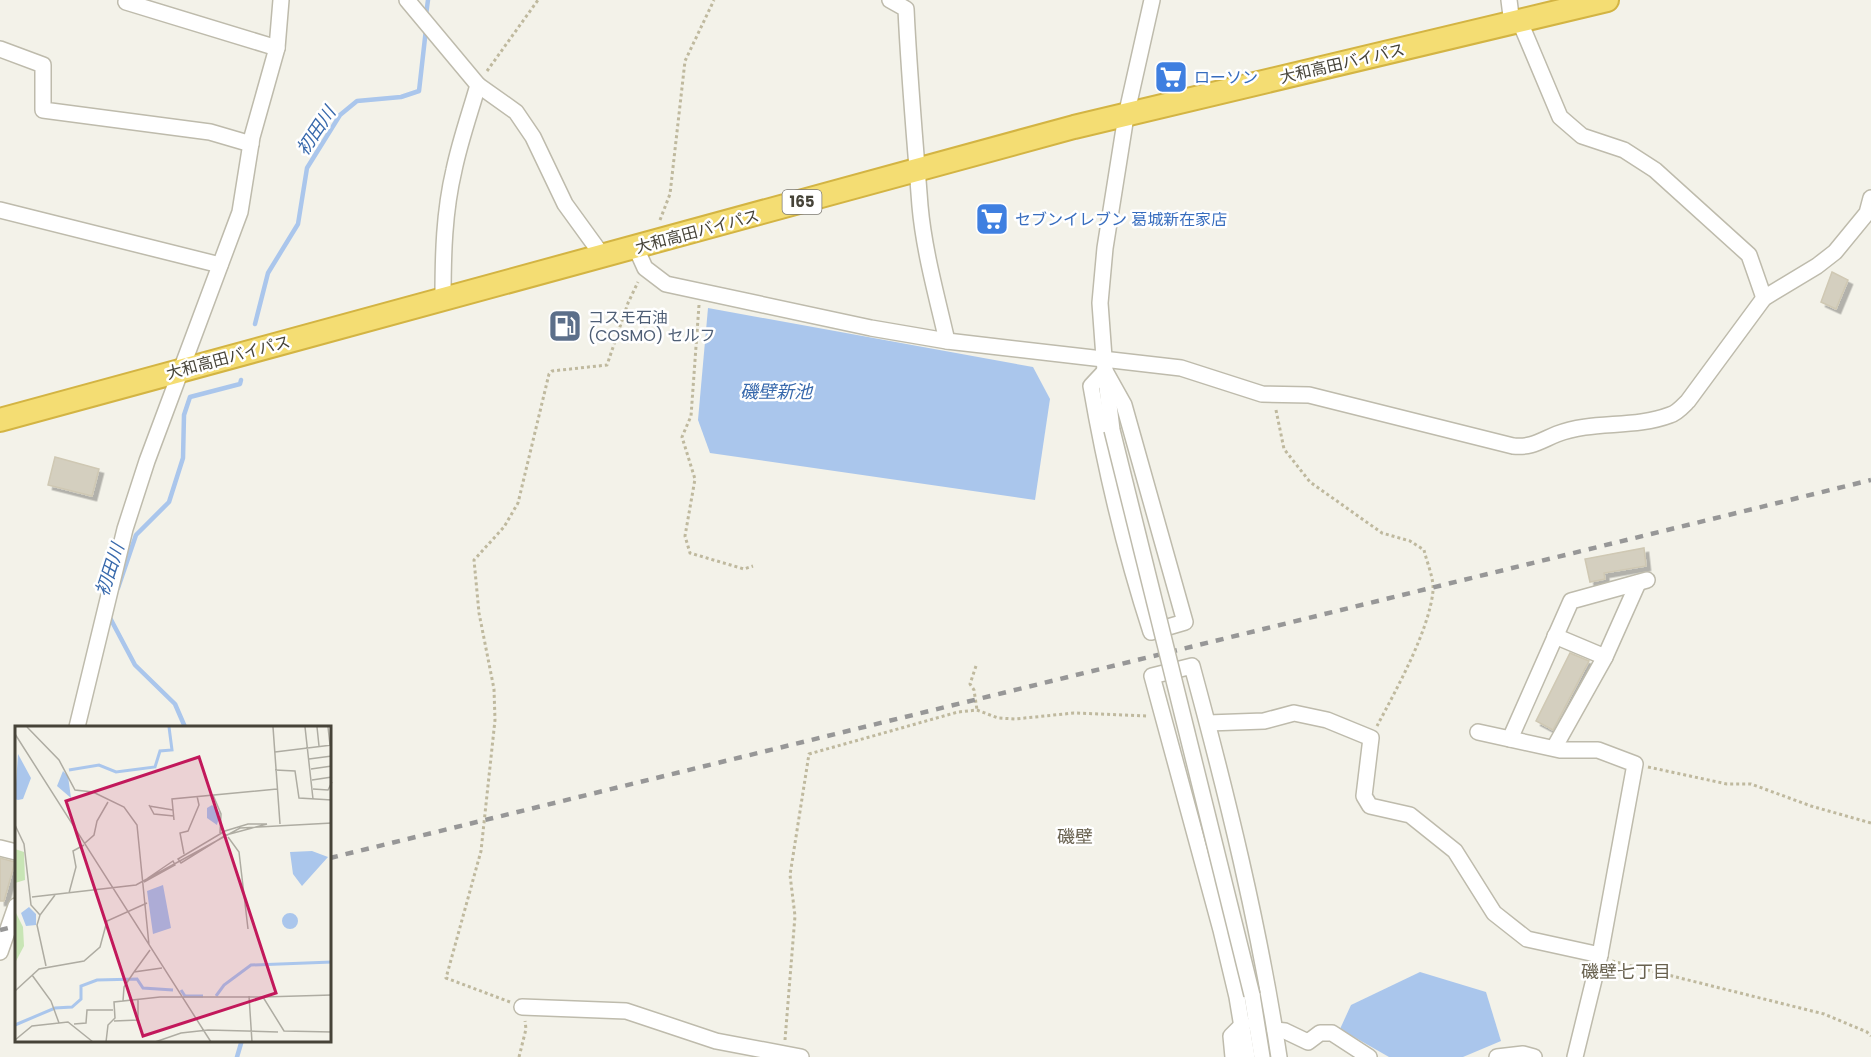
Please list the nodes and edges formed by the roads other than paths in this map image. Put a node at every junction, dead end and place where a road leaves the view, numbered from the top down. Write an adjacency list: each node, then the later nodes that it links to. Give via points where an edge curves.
1 (127, 0): 9 (street)
2 (281, 0): 9 (street)
3 (407, 0): 11 (street)
4 (890, 0): 14 (street, via 906,9 910,104)
5 (1152, 0): 12 (street)
6 (1509, 0): 8 (street)
7 (1607, 0): 8 (highway, 大和高田バイパス / 165)
8 (1516, 23): 12 (highway, 大和高田バイパス / 165); 21 (street, via 1560,117 1582,136 1624,150 1655,170 1749,255)
9 (276, 48): 13 (street)
10 (0, 49): 13 (street, via 43,65 42,110 210,132)
11 (478, 85): 17 (street, via 516,112 533,137 565,204); 20 (street, via 449,199 442,252)
12 (1125, 116): 14 (highway, 大和高田バイパス / 165); 23 (street, via 1105,248 1101,303)
13 (250, 144): 19 (street, via 240,212)
14 (919, 170): 18 (highway, 大和高田バイパス / 165, via 660,241); 22 (street, via 920,207)
15 (1871, 198): 21 (street, via 1867,213 1835,252)
16 (0, 210): 19 (street)
17 (602, 255): 18 (highway, 大和高田バイパス / 165); 20 (highway, 大和高田バイパス / 165)
18 (640, 258): 22 (street, via 666,284)
19 (220, 265): 24 (street)
20 (443, 298): 24 (highway, 大和高田バイパス / 165)
21 (1764, 298): 23 (street, via 1688,401 1673,414 1645,422 1591,425 1528,447 1309,394 1262,394 1180,368)
22 (947, 341): 23 (street)
23 (1104, 366): 23 (street, via 1124,405 1185,622 1151,632 1122,544 1102,455 1091,386); 44 (street, bridge, via 1112,430 1252,995)
24 (178, 370): 25 (highway, 大和高田バイパス / 165); 29 (street, via 125,529)
25 (0, 420)
26 (1556, 636): 27 (street); 27 (street, via 1571,601 1643,582); 31 (street)
27 (1605, 657): 32 (street)
28 (1208, 723): 37 (street, via 1264,721 1294,713 1327,720 1371,738 1364,796 1370,807 1410,815 1455,851 1494,913 1527,939); 39 (street, via 1192,666 1152,676); 40 (street)
29 (77, 726)
30 (1478, 732): 31 (street)
31 (1510, 739): 32 (street)
32 (1554, 748): 37 (street, via 1598,750 1635,764)
33 (0, 848): 34 (street)
34 (15, 852)
35 (15, 909): 36 (street)
36 (0, 952)
37 (1599, 956): 49 (street)
38 (522, 1007): 41 (street, via 626,1011 716,1041)
39 (1243, 1024): 42 (street, via 1231,1036); 43 (street)
40 (1275, 1030): 45 (street); 46 (street, via 1285,1030 1308,1042 1320,1033 1332,1033)
41 (801, 1057)
42 (1233, 1057)
43 (1247, 1057)
44 (1262, 1057)
45 (1279, 1057)
46 (1369, 1057)
47 (1497, 1057): 48 (street)
48 (1534, 1057)
49 (1575, 1057)

